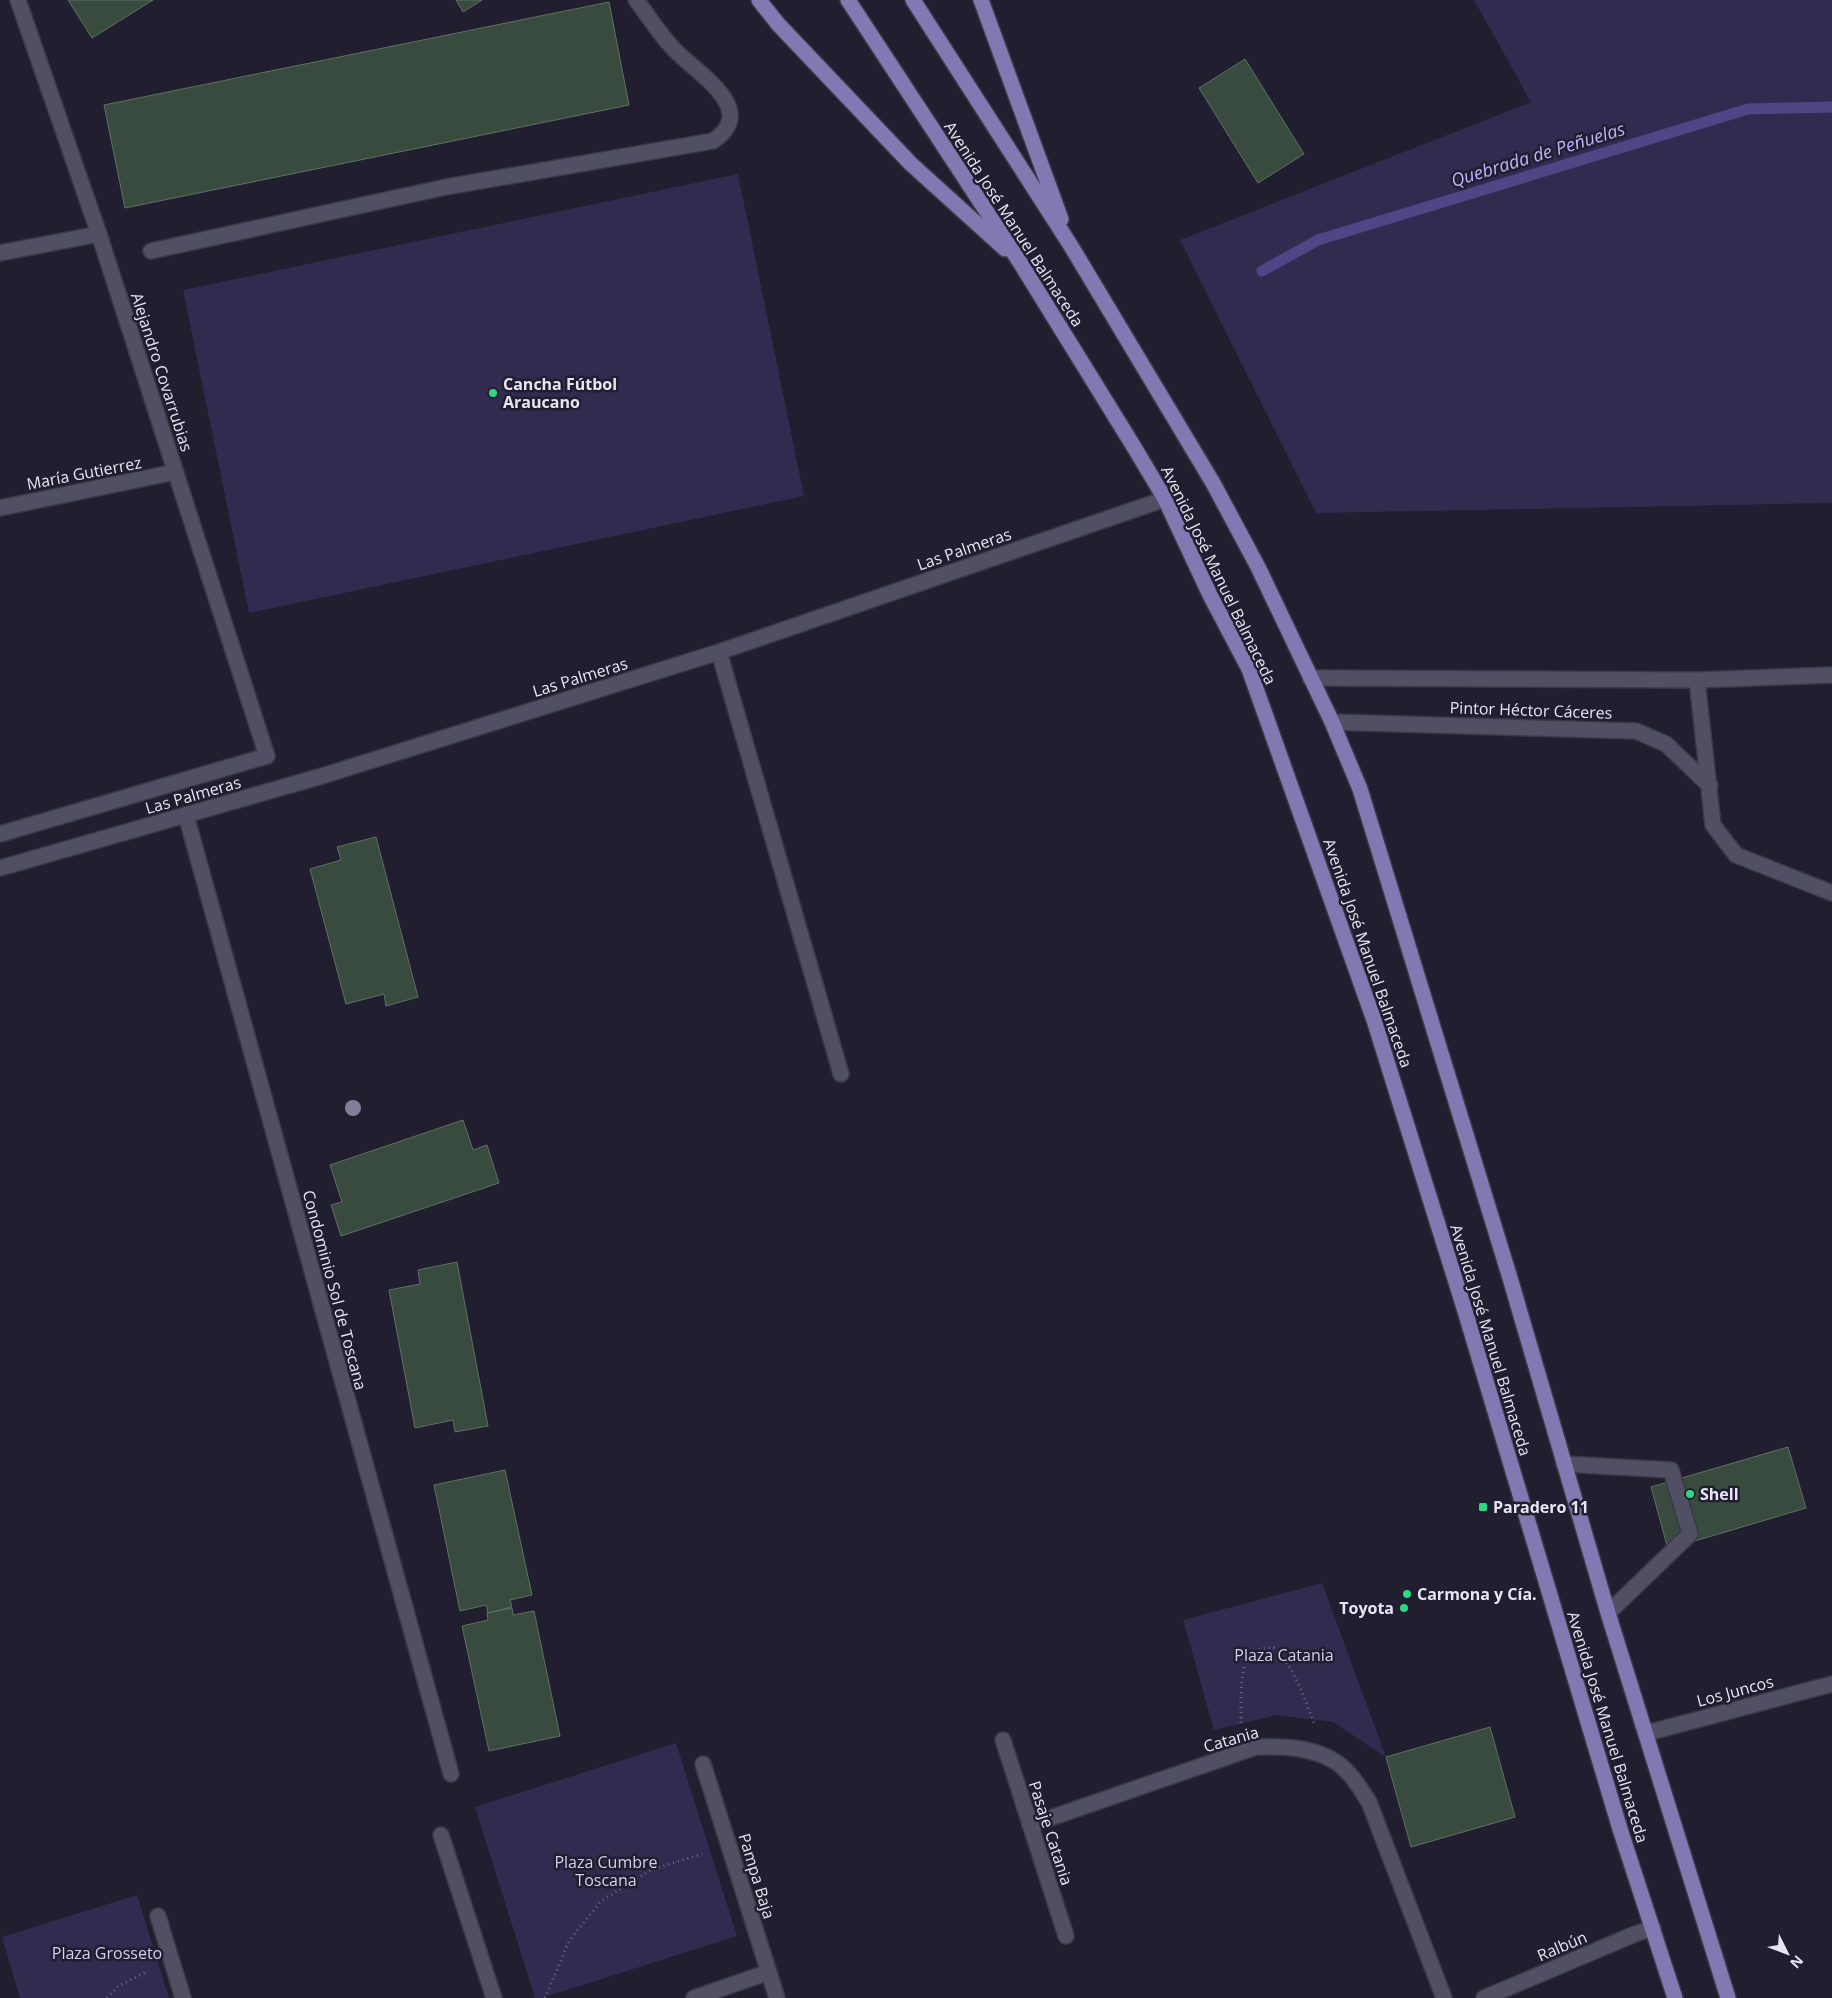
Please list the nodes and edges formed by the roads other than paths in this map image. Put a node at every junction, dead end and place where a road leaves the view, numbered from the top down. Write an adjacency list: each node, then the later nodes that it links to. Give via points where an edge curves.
1 (18, 0): 7 (street, Alejandro Covarrubias)
2 (636, 0): 9 (street, via 671,46 720,92 729,106 729,126 713,141 446,188)
3 (759, 0): 11 (main road, via 911,164)
4 (848, 0): 11 (main road, Avenida José Manuel Balmaceda)
5 (913, 0): 8 (main road, Avenida José Manuel Balmaceda)
6 (981, 0): 8 (main road)
7 (100, 234): 10 (street); 12 (street, Alejandro Covarrubias)
8 (1071, 246): 17 (main road, Avenida José Manuel Balmaceda, via 1213,483 1258,567)
9 (152, 251)
10 (0, 253)
11 (1021, 264): 13 (main road, Avenida José Manuel Balmaceda)
12 (176, 472): 14 (street, María Gutierrez); 20 (street, Alejandro Covarrubias)
13 (1165, 498): 15 (street, Las Palmeras); 37 (main road, Avenida José Manuel Balmaceda, via 1249,669 1371,1011)
14 (0, 508)
15 (719, 652): 22 (street, Las Palmeras); 26 (street)
16 (1832, 675): 18 (street, Pintor Héctor Cáceres)
17 (1310, 678): 18 (street, Pintor Héctor Cáceres); 19 (main road, Avenida José Manuel Balmaceda)
18 (1698, 680): 21 (street)
19 (1332, 722): 21 (street, Pintor Héctor Cáceres, via 1636,731 1666,744); 27 (main road, Avenida José Manuel Balmaceda, via 1360,789)
20 (267, 756): 23 (street, Las Palmeras)
21 (1710, 786): 25 (street, via 1713,825 1736,855)
22 (186, 815): 24 (street, Las Palmeras); 33 (street, Condominio Sol de Toscana)
23 (0, 834)
24 (0, 868)
25 (1832, 893)
26 (841, 1074)
27 (1564, 1464): 28 (main road, Avenida José Manuel Balmaceda); 28 (street, via 1671,1470 1690,1534)
28 (1608, 1613): 30 (main road, Avenida José Manuel Balmaceda)
29 (1832, 1684): 30 (street, Los Juncos)
30 (1647, 1733): 47 (main road, Avenida José Manuel Balmaceda)
31 (1003, 1740): 34 (street, Pasaje Catania)
32 (703, 1764): 39 (street, Pampa Baja)
33 (451, 1774)
34 (1030, 1825): 38 (street, Pasaje Catania); 44 (street, Catania, via 1256,1747 1280,1746 1315,1752 1338,1762 1369,1802)
35 (441, 1835): 41 (street)
36 (158, 1916): 40 (street)
37 (1653, 1928): 45 (street, Ralbún); 46 (main road, Avenida José Manuel Balmaceda)
38 (1066, 1936)
39 (768, 1972): 42 (street); 43 (street, Pampa Baja)
40 (183, 1998)
41 (494, 1998)
42 (694, 1998)
43 (777, 1998)
44 (1444, 1998)
45 (1484, 1998)
46 (1675, 1998)
47 (1728, 1998)

